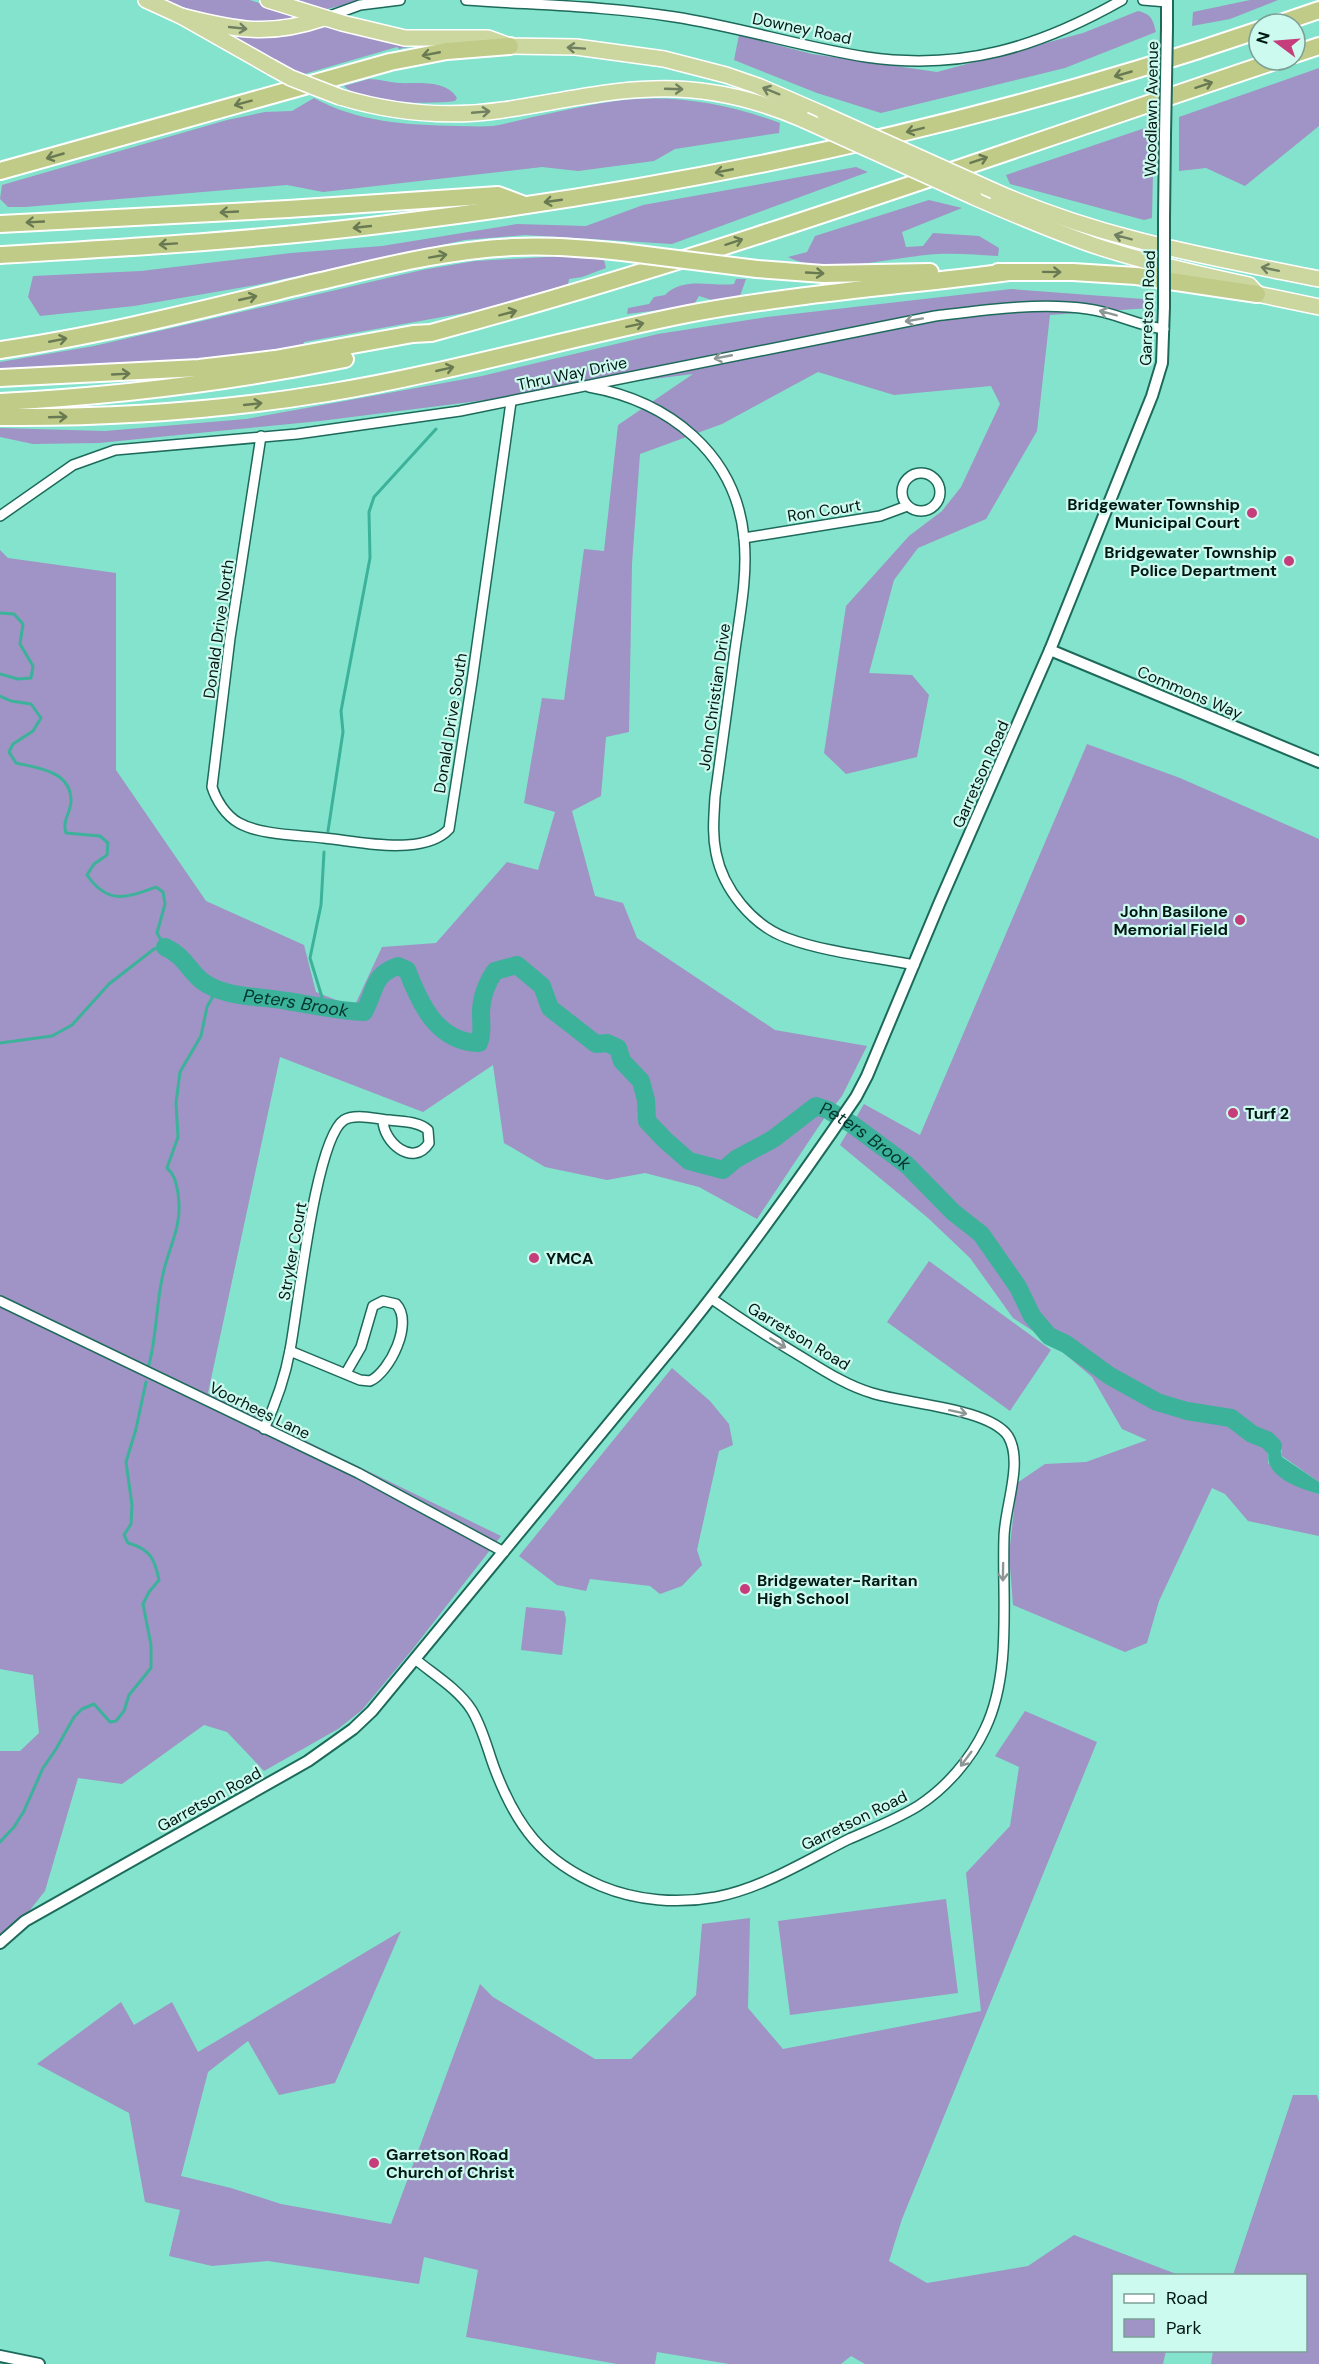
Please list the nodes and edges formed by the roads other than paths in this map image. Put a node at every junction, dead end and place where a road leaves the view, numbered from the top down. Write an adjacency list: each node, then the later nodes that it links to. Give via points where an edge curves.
1 (268, 0): 11 (highway)
2 (400, 0): 11 (street, via 360,5)
3 (466, 0): 9 (street, Downey Road)
4 (625, 0): 9 (street)
5 (1122, 0): 9 (street, Downey Road, via 1047,38 997,53 929,62 866,57 676,17)
6 (1143, 0): 8 (street)
7 (152, 1): 10 (highway)
8 (1167, 1): 17 (street, Woodlawn Avenue, bridge)
9 (624, 10)
10 (181, 16): 11 (highway, one-way to 11, via 234,28 278,30); 22 (highway, one-way to 22, bridge, via 291,78 360,103 406,111 467,114 633,90 675,88 748,99 804,120 1029,221 1150,262 1249,285)
11 (324, 18): 13 (highway, via 405,38 488,38)
12 (1247, 34): 16 (highway, one-way to 16, via 1048,96 886,137 664,183)
13 (510, 46): 15 (highway, one-way to 15, via 447,51 390,62); 21 (highway, one-way to 13, bridge, via 1128,239 1071,222 726,75 664,59 576,47)
14 (1247, 70): 25 (highway, one-way to 14, via 559,299 774,230)
15 (0, 171)
16 (524, 205): 18 (highway, one-way to 18, via 498,195); 19 (highway, one-way to 19, via 270,236)
17 (1164, 218): 24 (street, Garretson Road, bridge)
18 (0, 224)
19 (0, 255)
20 (1009, 272): 22 (highway, one-way to 22, via 1136,276); 26 (highway, one-way to 20, bridge, via 132,326 458,252 514,247 622,252 823,274); 31 (highway, one-way to 20, via 172,412 275,402 383,383 722,308)
21 (1319, 279)
22 (1257, 294): 23 (highway)
23 (1319, 307)
24 (1164, 328): 28 (street, Thru Way Drive, one-way to 28, via 1087,308 1000,308 935,316); 36 (street, Garretson Road, via 1162,363 1155,388)
25 (431, 333): 27 (highway, one-way to 25, via 198,368); 29 (highway, via 415,343 250,376 139,392)
26 (0, 350)
27 (0, 378)
28 (584, 387): 30 (street, Thru Way Drive); 35 (street, John Christian Drive, via 637,399 670,417 698,439 730,488)
29 (0, 402)
30 (511, 402): 32 (street, Thru Way Drive); 38 (street, Donald Drive South, via 448,829 436,838 407,845 381,844 262,831)
31 (0, 417)
32 (261, 436): 34 (street, Thru Way Drive, via 100,453 73,465); 38 (street, Donald Drive North, via 212,787)
33 (907, 506): 33 (street, Ron Court, via 926,511 936,503 939,485 932,476 920,472 904,482 901,495); 35 (street, Ron Court, via 880,516)
34 (0, 516)
35 (744, 538): 39 (street, John Christian Drive, via 744,574 714,808 713,830 721,869 742,905 778,934 810,945)
36 (1050, 650): 37 (street, Commons Way); 39 (street, Garretson Road)
37 (1319, 762)
38 (234, 820)
39 (914, 965): 41 (street, Garretson Road, via 856,1097)
40 (383, 1120): 40 (street, Stryker Court, via 385,1134 401,1149 415,1153 429,1143 430,1134 421,1125); 43 (street, Stryker Court, via 347,1118 331,1139 318,1190)
41 (711, 1299): 46 (street, Garretson Road); 47 (street, Garretson Road, one-way to 47, via 848,1384 886,1397 987,1419 1008,1436 1014,1464 1004,1525 1001,1678 985,1729 956,1772 918,1806 741,1890 698,1900 641,1898 599,1885 539,1845 506,1800 472,1710)
42 (0, 1301): 45 (street, Voorhees Lane)
43 (290, 1351): 44 (street); 45 (street, Stryker Court, via 279,1394)
44 (346, 1373): 44 (street, via 370,1381 388,1364 402,1327 402,1313 396,1304 383,1301 370,1311 361,1347)
45 (264, 1429): 46 (street, Voorhees Lane, via 358,1473)
46 (504, 1552): 47 (street, Garretson Road)
47 (414, 1659): 48 (street, Garretson Road, via 372,1711 326,1748 61,1900 26,1921)
48 (0, 1943)
49 (0, 2356): 50 (street)
50 (39, 2364)

